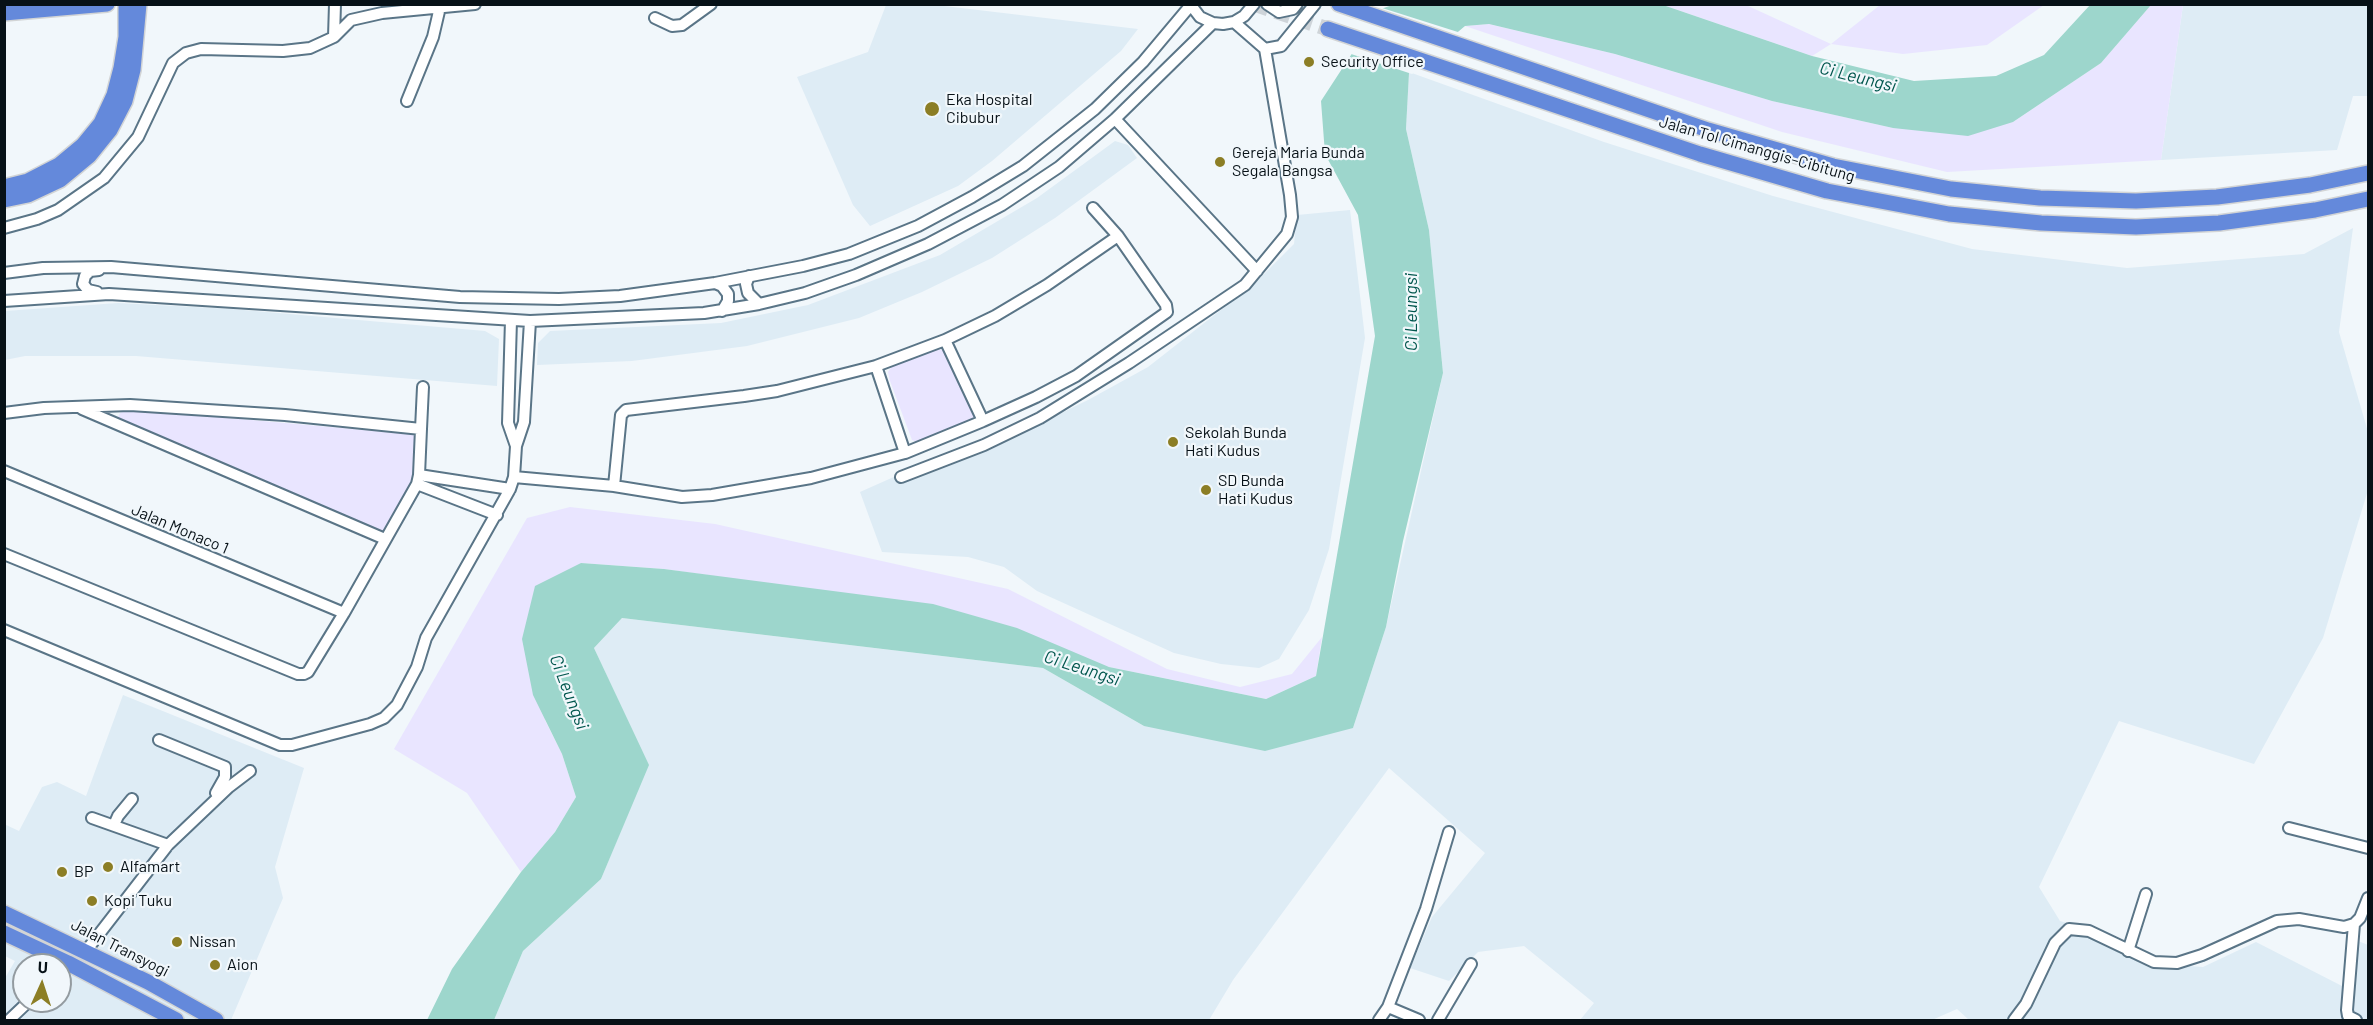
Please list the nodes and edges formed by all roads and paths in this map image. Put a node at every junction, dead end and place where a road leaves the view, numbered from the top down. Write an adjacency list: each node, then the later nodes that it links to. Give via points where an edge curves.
1 (107, 4): 14 (highway)
2 (126, 4): 19 (highway)
3 (139, 4): 19 (highway)
4 (335, 4): 20 (street)
5 (475, 4): 12 (street)
6 (1254, 4): 16 (street)
7 (1267, 4): 8 (street, via 1280,12)
8 (1297, 4)
9 (1315, 4): 21 (street, via 1281,46)
10 (1339, 4): 24 (highway, Jalan Tol Cimanggis–Cibitung, via 1708,130 1821,163 1951,189 2040,198 2136,201 2217,197)
11 (1190, 5): 17 (street, via 1200,17); 34 (street, via 1143,62 1095,109 1023,166 918,226 849,254)
12 (440, 7): 20 (street, via 382,12 351,20); 22 (street, via 433,37)
13 (714, 7): 15 (street, via 682,25 672,26)
14 (4, 13)
15 (655, 18)
16 (1234, 22): 17 (street); 21 (street)
17 (1213, 23): 23 (street)
18 (1328, 29): 26 (highway, Jalan Tol Cimanggis–Cibitung, via 1700,154 1816,188 1949,214 2041,224 2136,227 2219,222)
19 (131, 36): 25 (highway, via 114,95 101,123 83,145 59,165); 27 (highway, via 133,70 125,101 103,139 60,180 28,195)
20 (334, 37): 29 (street, via 310,48 283,51 224,48 186,53 169,70 138,137 104,178 58,210)
21 (1265, 49): 32 (street, via 1292,217 1287,234)
22 (407, 100)
23 (1115, 119): 32 (street); 38 (street, via 1059,167 970,224 856,275)
24 (2368, 173)
25 (4, 188)
26 (2368, 199)
27 (4, 200)
28 (1093, 208): 30 (street)
29 (4, 228)
30 (1118, 236): 42 (street, via 1047,285); 49 (street, via 1167,312 1076,376)
31 (111, 267): 33 (street); 35 (street, via 460,297 620,296); 36 (street, via 90,271 83,284 88,290)
32 (1257, 271): 55 (street, via 1245,285 1139,357 1040,418)
33 (4, 273)
34 (748, 276): 35 (street); 38 (street, via 748,293)
35 (715, 283): 39 (street, via 728,294)
36 (109, 294): 37 (street); 40 (street)
37 (4, 301)
38 (759, 304): 39 (street)
39 (722, 311): 41 (street)
40 (511, 320): 41 (street); 44 (street)
41 (530, 321): 45 (street)
42 (945, 340): 43 (street); 49 (street)
43 (876, 366): 52 (street); 57 (street, via 766,393 626,410 621,415)
44 (509, 385): 45 (street); 51 (street, via 508,423)
45 (526, 385): 51 (street, via 524,422)
46 (423, 387): 50 (street)
47 (77, 406): 48 (street); 50 (street, via 210,409); 60 (street)
48 (4, 413)
49 (983, 422): 52 (street)
50 (421, 429): 56 (street)
51 (516, 446): 54 (street)
52 (905, 453): 57 (street, via 811,478 694,497)
53 (4, 471): 62 (street, Jalan Monaco 1)
54 (514, 477): 57 (street); 58 (street)
55 (901, 477)
56 (418, 480): 58 (street); 59 (street); 60 (street)
57 (615, 486)
58 (510, 489): 59 (street)
59 (497, 514): 63 (street, via 426,638 417,667 397,705 384,718 370,724 292,745 280,745)
60 (385, 539): 62 (street)
61 (4, 554): 62 (street, via 298,675 308,672)
62 (344, 614)
63 (4, 630)
64 (159, 740): 71 (street, via 225,767 220,789)
65 (250, 771): 71 (street)
66 (132, 798): 68 (street)
67 (92, 818): 68 (street)
68 (114, 825): 71 (street)
69 (2289, 828): 72 (street)
70 (1449, 832): 83 (street, via 1426,909)
71 (163, 843): 78 (street)
72 (2368, 849)
73 (2146, 894): 79 (street)
74 (2368, 898): 76 (street)
75 (4, 913): 78 (highway, Jalan Transyogi)
76 (2354, 924): 79 (street, via 2344,927 2299,919 2277,921 2177,963 2154,962); 90 (street, via 2347,1010 2348,1016)
77 (4, 933): 80 (highway)
78 (86, 951): 85 (highway, Jalan Transyogi)
79 (2127, 951): 89 (street, via 2089,931 2069,929 2055,943 2026,1004)
80 (39, 953)
81 (1471, 964): 88 (street)
82 (72, 971): 84 (highway)
83 (1388, 1007): 86 (street); 87 (street)
84 (176, 1020)
85 (216, 1020)
86 (1379, 1020)
87 (1419, 1020)
88 (1438, 1020)
89 (2014, 1020)
90 (2356, 1020)

